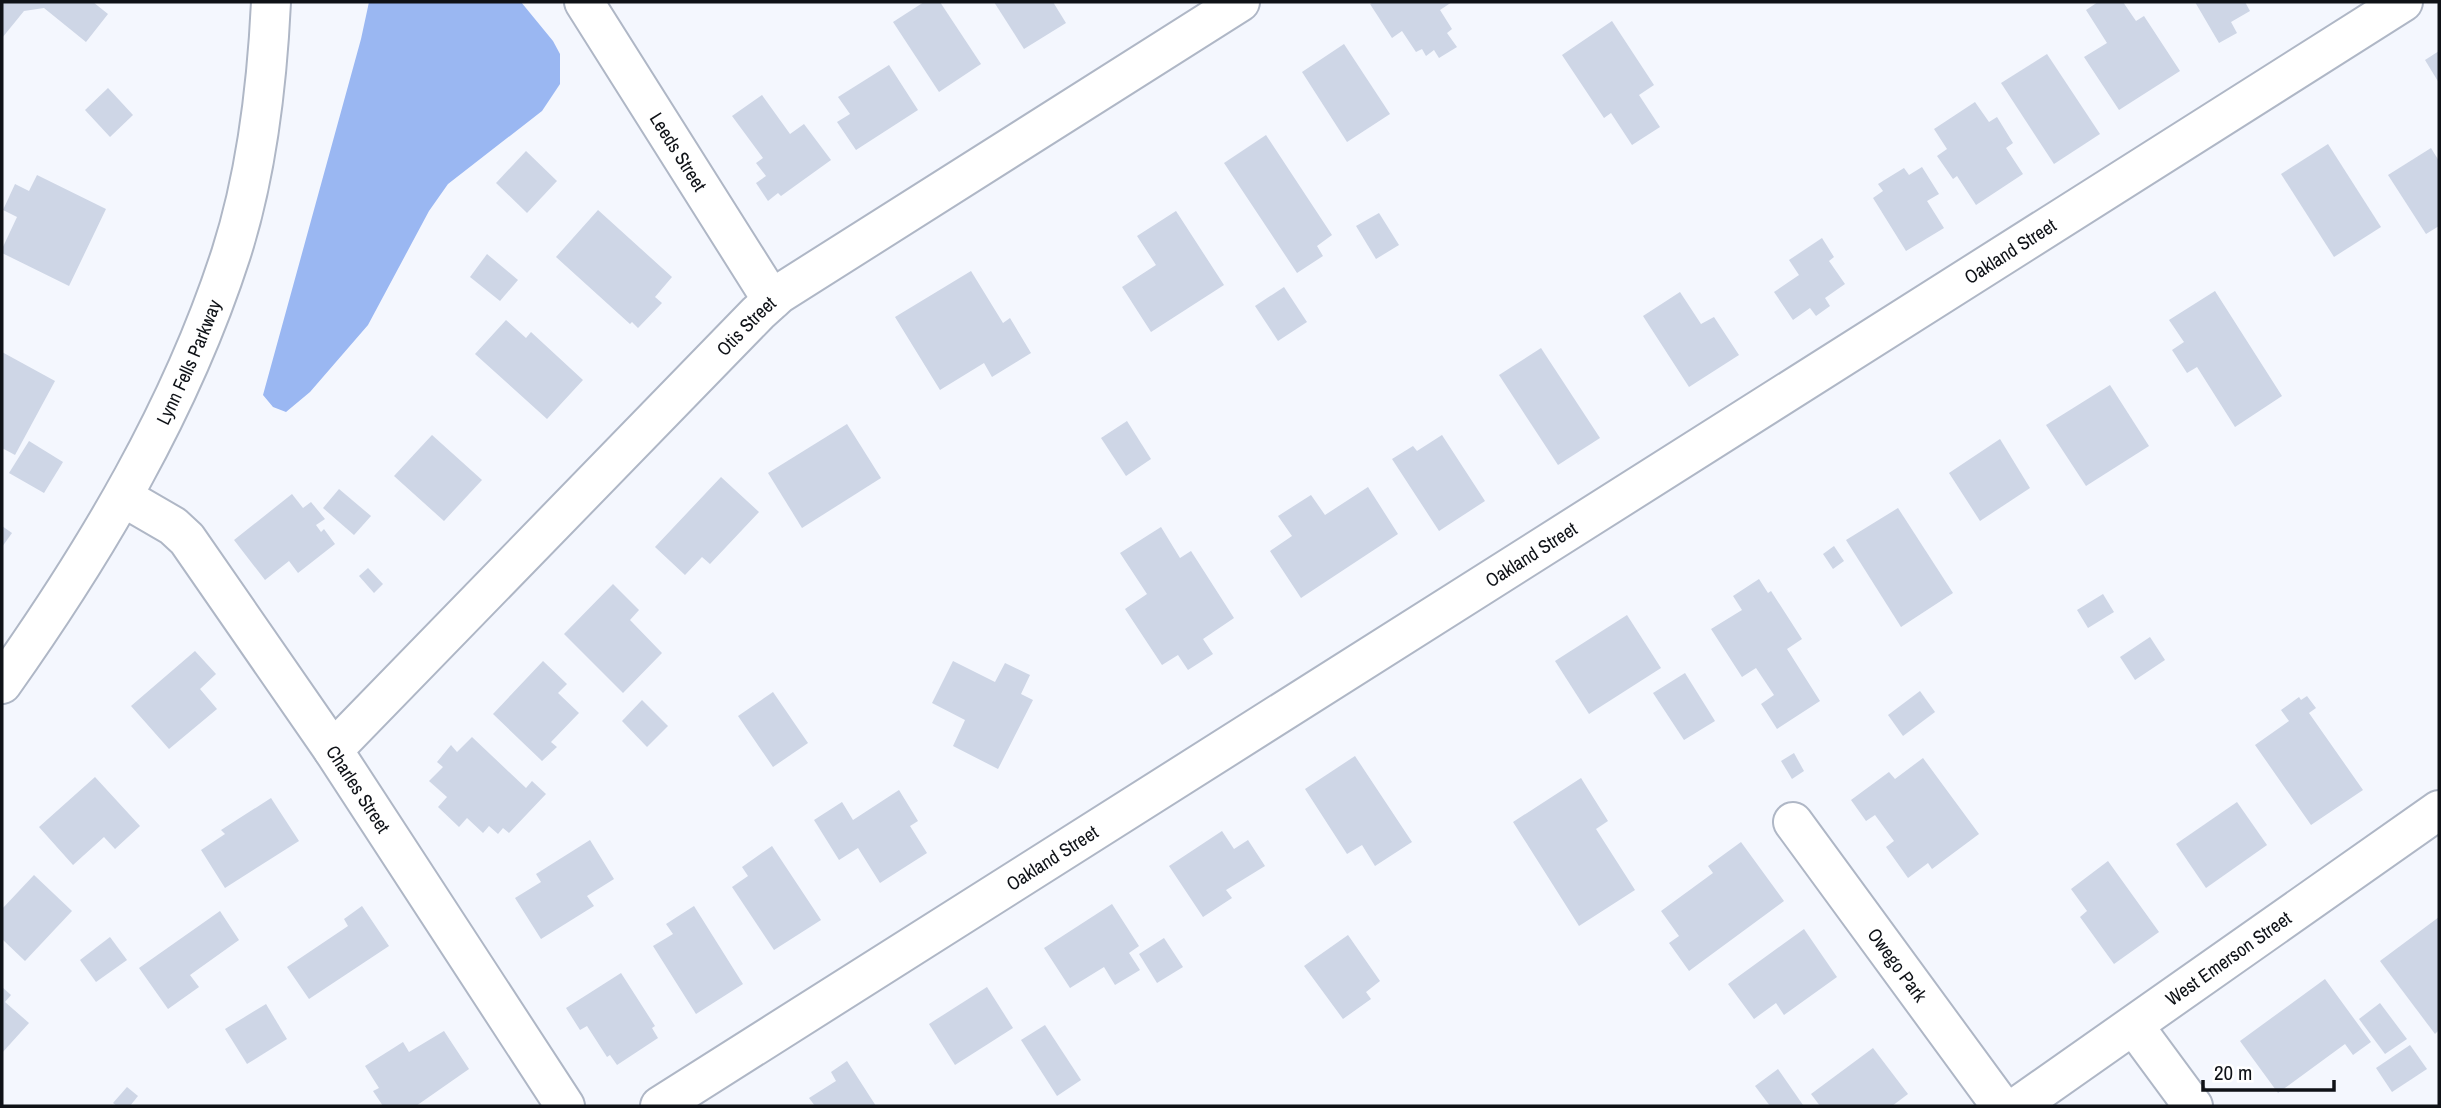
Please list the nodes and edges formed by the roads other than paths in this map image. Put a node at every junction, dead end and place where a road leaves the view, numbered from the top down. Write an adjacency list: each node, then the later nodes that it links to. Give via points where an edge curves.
1 (271, 2): 6 (street, Lynn Fells Parkway, via 265,88 232,252 172,403)
2 (584, 2): 5 (street, Leeds Street)
3 (1240, 2): 5 (street, Otis Street)
4 (2403, 2): 13 (street, Oakland Street)
5 (772, 300): 8 (street, Otis Street)
6 (123, 497): 7 (street, Lynn Fells Parkway); 8 (street, Charles Street, via 187,539)
7 (2, 684)
8 (333, 750): 12 (street, Charles Street)
9 (2439, 810): 11 (street, West Emerson Street)
10 (1793, 822): 14 (street, Owego Park)
11 (2134, 1026): 15 (street, West Emerson Street); 16 (street)
12 (565, 1106)
13 (660, 1106)
14 (2001, 1106)
15 (2018, 1106)
16 (2193, 1106)

